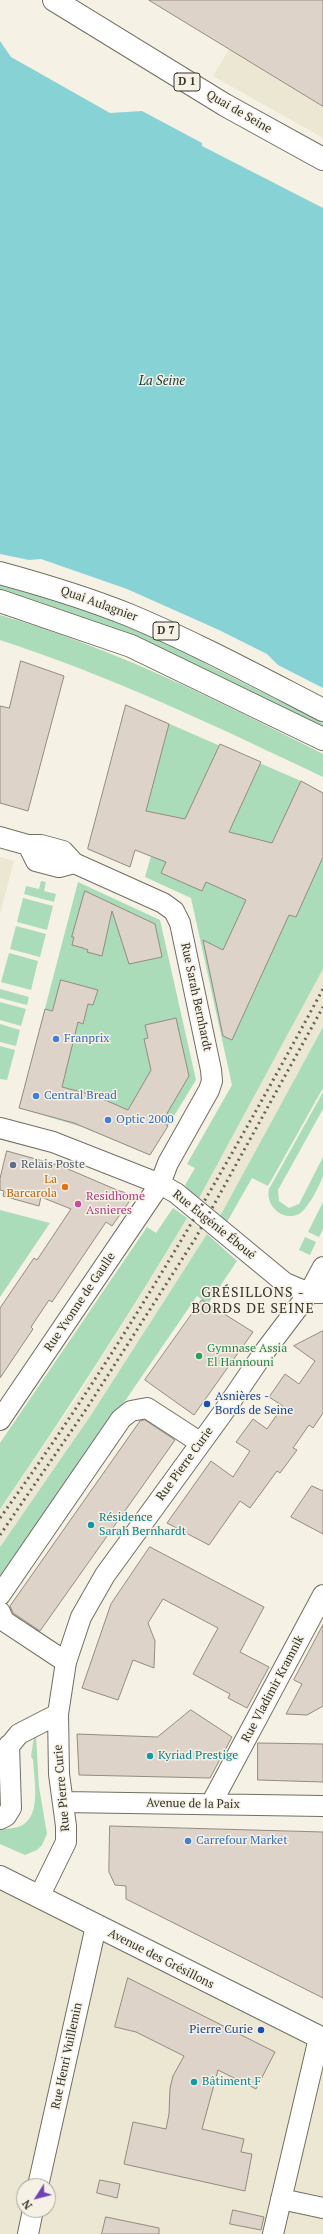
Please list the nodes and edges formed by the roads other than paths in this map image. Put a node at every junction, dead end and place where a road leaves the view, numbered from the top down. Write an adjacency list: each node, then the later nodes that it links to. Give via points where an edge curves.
1 (54, 0): 4 (main road, Quai de Seine / D 1, via 225,105)
2 (76, 0): 3 (main road, Quai de Seine / D 1)
3 (323, 154)
4 (323, 159)
5 (0, 572): 7 (main road, Quai Aulagnier / D 7, via 55,588 128,615 230,662)
6 (0, 601): 8 (main road, D 7, via 131,646)
7 (323, 710)
8 (323, 739)
9 (0, 837): 11 (street, Rue Sarah Bernhardt, via 63,851 74,863 163,903 174,911 180,923 212,1081 168,1163)
10 (0, 1128): 11 (street, Rue Eugénie Éboué, via 53,1142)
11 (160, 1184): 13 (street, Rue Eugénie Éboué, via 176,1193 285,1283); 14 (street, Rue Yvonne de Gaulle)
12 (323, 1267): 13 (street, Rue Pierre Curie)
13 (316, 1293): 15 (street, Rue Pierre Curie, via 265,1351)
14 (0, 1420)
15 (201, 1443): 16 (street, via 148,1408 131,1411 121,1419); 19 (street, Rue Pierre Curie, via 92,1595 81,1617)
16 (0, 1595)
17 (323, 1595): 23 (street, Rue Vladimir Kramnik)
18 (0, 1612): 19 (street, via 4,1621)
19 (66, 1662): 20 (street, Rue Pierre Curie)
20 (58, 1714): 21 (street, via 19,1734); 22 (street, Rue Pierre Curie, via 59,1774)
21 (4, 1751): 25 (street, via 11,1808 6,1816)
22 (63, 1802): 23 (street, Avenue de la Paix); 27 (street, Rue Pierre Curie, via 66,1842)
23 (211, 1804): 24 (street, Avenue de la Paix)
24 (323, 1806)
25 (0, 1819)
26 (0, 1877): 27 (main road, Avenue des Grésillons)
27 (39, 1897): 28 (main road, Avenue des Grésillons)
28 (96, 1926): 29 (main road, Avenue des Grésillons); 30 (street, Rue Henri Vuillemin)
29 (321, 2038): 31 (street)
30 (40, 2178)
31 (281, 2199): 32 (street); 35 (street)
32 (323, 2208)
33 (31, 2218): 34 (street)
34 (28, 2234)
35 (273, 2234)

